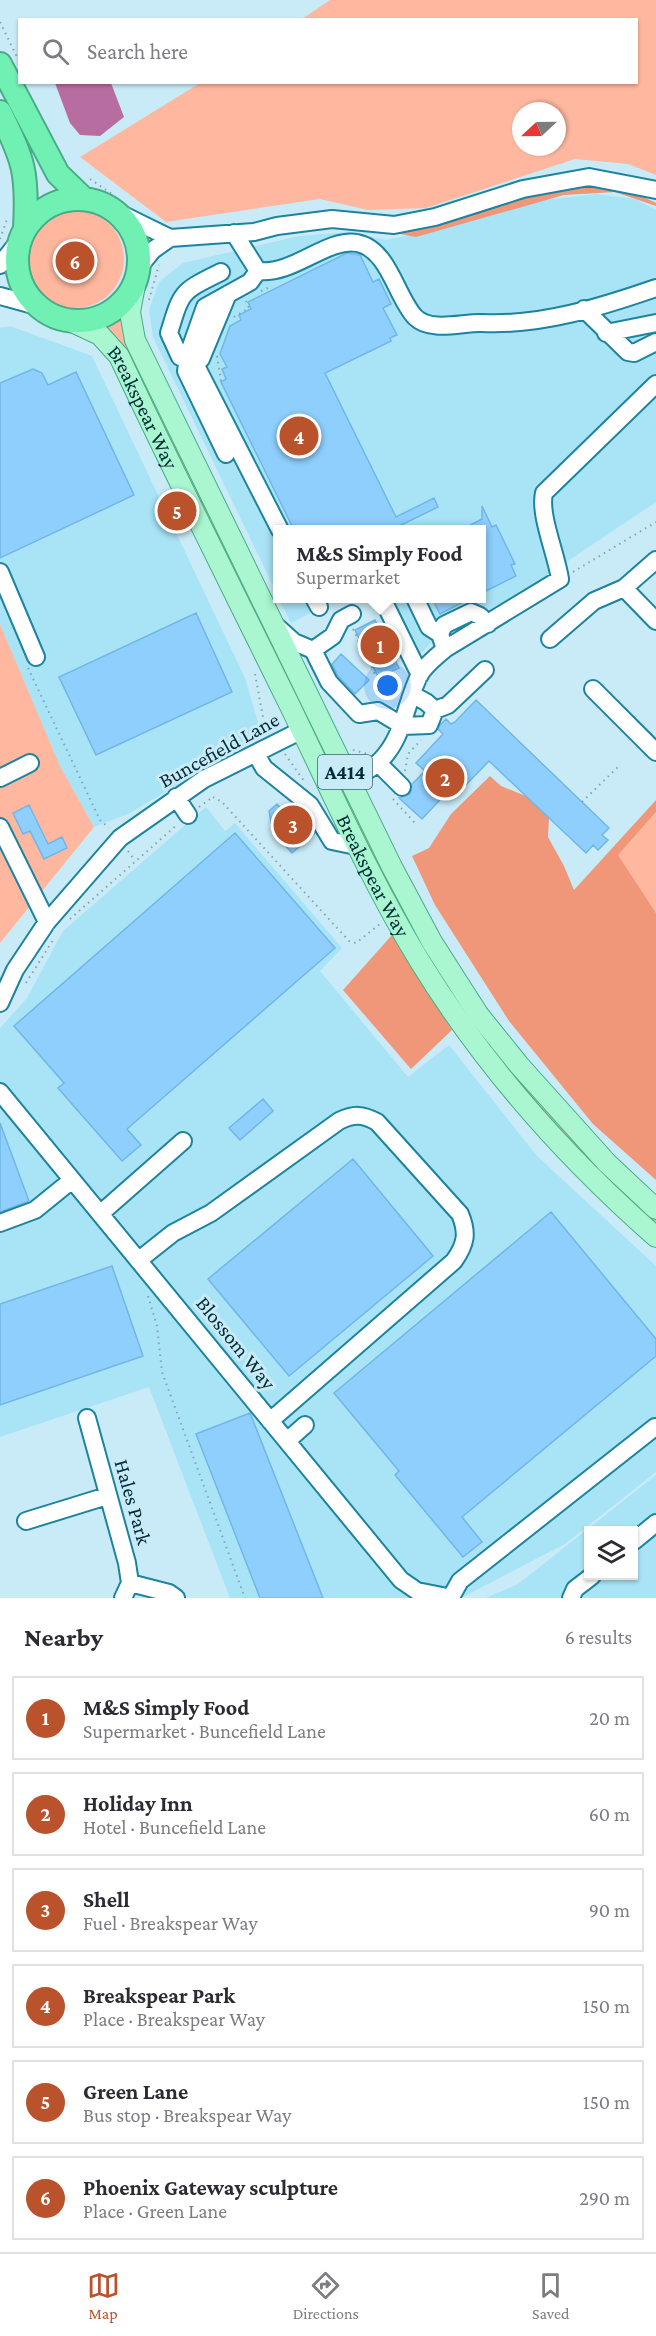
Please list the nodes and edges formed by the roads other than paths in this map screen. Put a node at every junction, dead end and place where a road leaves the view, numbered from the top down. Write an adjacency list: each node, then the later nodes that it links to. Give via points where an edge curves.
1 (0, 64): 3 (highway, via 57,172)
2 (0, 112): 7 (highway, via 21,155 27,178)
3 (86, 188): 5 (highway, via 100,203); 7 (highway, via 33,217)
4 (656, 190): 6 (street, via 589,177 523,189 435,217 394,225 332,219)
5 (115, 204): 8 (street); 10 (highway, via 138,246)
6 (234, 233): 8 (street); 11 (street)
7 (22, 235): 9 (street); 16 (highway, via 17,258 19,276)
8 (170, 238): 10 (street, via 153,250)
9 (0, 265)
10 (144, 269): 18 (highway, via 117,307 103,316); 32 (main road, Breakspear Way / A414, via 130,312 135,340)
11 (258, 271): 15 (street, via 272,272 346,242 375,252 416,318 432,324 521,323); 21 (street, via 249,282 228,294 201,359)
12 (221, 272): 21 (street, via 190,287 180,297 169,333 180,357)
13 (656, 288): 15 (street)
14 (0, 296): 16 (street)
15 (584, 309): 19 (street)
16 (34, 312): 18 (highway, via 53,316)
17 (656, 323): 19 (street)
18 (66, 325): 43 (main road, Breakspear Way / A414, via 100,335 119,356)
19 (606, 333): 20 (street, via 628,352)
20 (656, 342)
21 (193, 357): 23 (street, via 186,371); 24 (street)
22 (656, 384): 34 (street, via 544,493 542,510 560,579 488,624)
23 (226, 454)
24 (277, 525)
25 (656, 560): 27 (street)
26 (0, 572): 36 (street)
27 (624, 588): 31 (street); 33 (street, via 594,601)
28 (384, 603): 38 (street)
29 (417, 603): 34 (street, via 429,627)
30 (352, 614): 35 (street)
31 (656, 621)
32 (272, 622): 35 (street, via 294,642); 49 (main road, Breakspear Way / A414)
33 (550, 639)
34 (442, 641): 38 (street)
35 (314, 650): 42 (street, via 329,681 359,714 378,711)
36 (31, 661)
37 (485, 670): 41 (street, via 448,705)
38 (420, 675): 40 (street)
39 (593, 689): 44 (street)
40 (413, 695): 41 (street); 42 (street)
41 (435, 710): 42 (street, via 429,725)
42 (405, 721): 46 (street)
43 (302, 730): 45 (street, Buncefield Lane); 54 (main road, Breakspear Way / A414)
44 (656, 752)
45 (256, 754): 51 (street, Buncefield Lane); 54 (street, via 264,768 310,805 332,841)
46 (380, 761): 49 (street); 50 (street)
47 (30, 763): 48 (street)
48 (0, 778)
49 (350, 781): 61 (main road, Breakspear Way / A414, via 412,908 478,1014 563,1115)
50 (402, 787)
51 (176, 797): 52 (street); 56 (street, Buncefield Lane, via 120,838)
52 (188, 814)
53 (0, 827): 55 (street)
54 (356, 846): 64 (main road, Breakspear Way / A414, via 419,960 463,1027 548,1130)
55 (5, 853): 56 (street)
56 (51, 928): 57 (street, Buncefield Lane, via 15,970)
57 (0, 1003)
58 (1, 1095): 60 (street, Blossom Way)
59 (183, 1141): 62 (street)
60 (72, 1180): 62 (street, Blossom Way); 63 (street, via 35,1210)
61 (656, 1209)
62 (100, 1214): 65 (street, Blossom Way)
63 (0, 1223)
64 (656, 1237)
65 (139, 1260): 67 (street, Blossom Way); 67 (street, via 173,1233 211,1213 351,1116 365,1116 376,1122 460,1214 466,1230 463,1248 454,1262)
66 (87, 1418): 71 (street, Hales Park)
67 (270, 1421): 70 (street, Blossom Way)
68 (305, 1425): 70 (street)
69 (655, 1427): 78 (street, via 460,1581)
70 (287, 1441): 78 (street, Blossom Way, via 401,1580 417,1591)
71 (107, 1496): 72 (street); 76 (street, Hales Park, via 127,1563)
72 (33, 1515)
73 (656, 1523): 74 (street)
74 (638, 1537)
75 (586, 1580): 79 (street, via 575,1589)
76 (126, 1591): 77 (street, via 169,1593)
77 (176, 1598)
78 (452, 1598)
79 (572, 1598)

